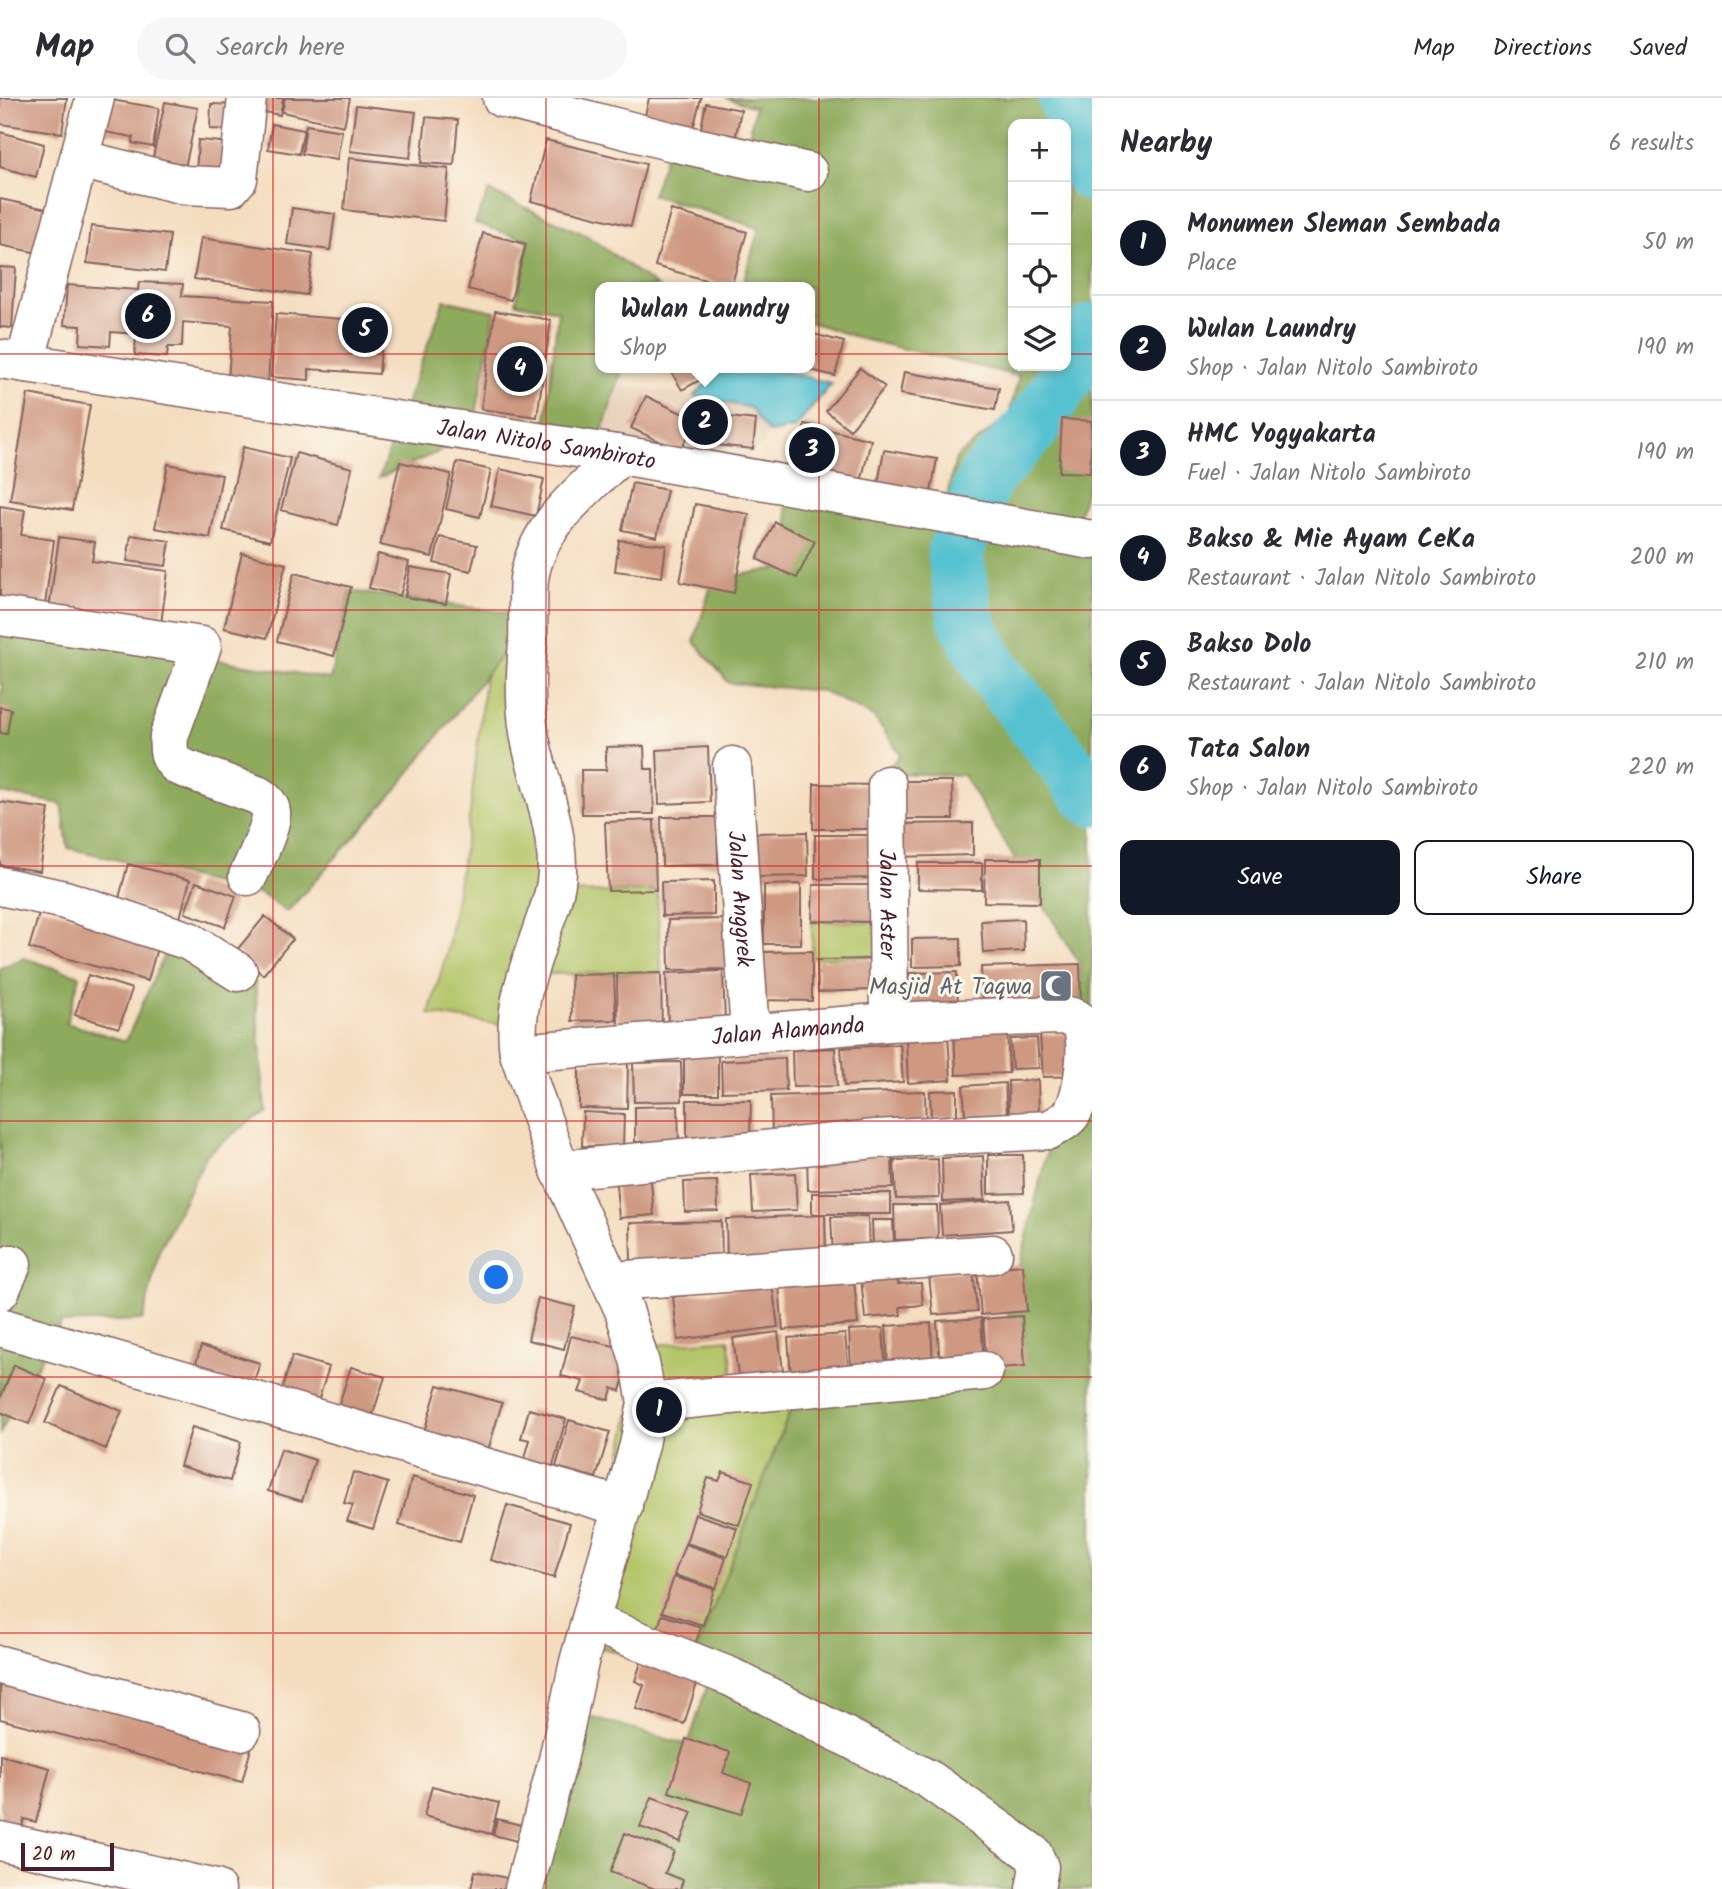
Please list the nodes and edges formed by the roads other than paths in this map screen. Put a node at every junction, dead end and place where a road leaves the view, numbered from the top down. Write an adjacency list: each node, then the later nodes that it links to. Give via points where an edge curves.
1 (95, 98): 4 (street)
2 (247, 98): 4 (street, via 238,179 231,187 185,185)
3 (514, 100): 5 (street)
4 (79, 159): 6 (street)
5 (808, 172)
6 (12, 361): 7 (street, Jalan Nitolo Sambiroto)
7 (616, 454): 8 (street, Jalan Nitolo Sambiroto); 17 (street, via 555,519 530,573 527,715 557,874 520,1000)
8 (1092, 540)
9 (0, 617): 12 (street, via 202,646 169,736 169,752 178,766 257,795 268,804 268,825)
10 (732, 766): 16 (street, Jalan Anggrek)
11 (887, 785): 15 (street, Jalan Aster)
12 (248, 876)
13 (0, 886): 14 (street, via 65,900 189,941)
14 (238, 972)
15 (889, 1022): 16 (street, Jalan Alamanda); 18 (street, Jalan Alamanda, via 1076,1018 1085,1035 1086,1065 1072,1114 1049,1130 875,1139)
16 (750, 1033): 17 (street, Jalan Alamanda)
17 (519, 1053): 18 (street)
18 (560, 1170): 20 (street)
19 (993, 1254): 20 (street)
20 (613, 1281): 23 (street, via 635,1344)
21 (0, 1327): 24 (street)
22 (984, 1371): 23 (street)
23 (647, 1403): 24 (street)
24 (623, 1507): 25 (street)
25 (591, 1622): 30 (street); 31 (street, via 731,1677 930,1780 1033,1854 1039,1867)
26 (0, 1665): 27 (street)
27 (241, 1731)
28 (0, 1841): 29 (street)
29 (216, 1889)
30 (524, 1889)
31 (1035, 1889)

